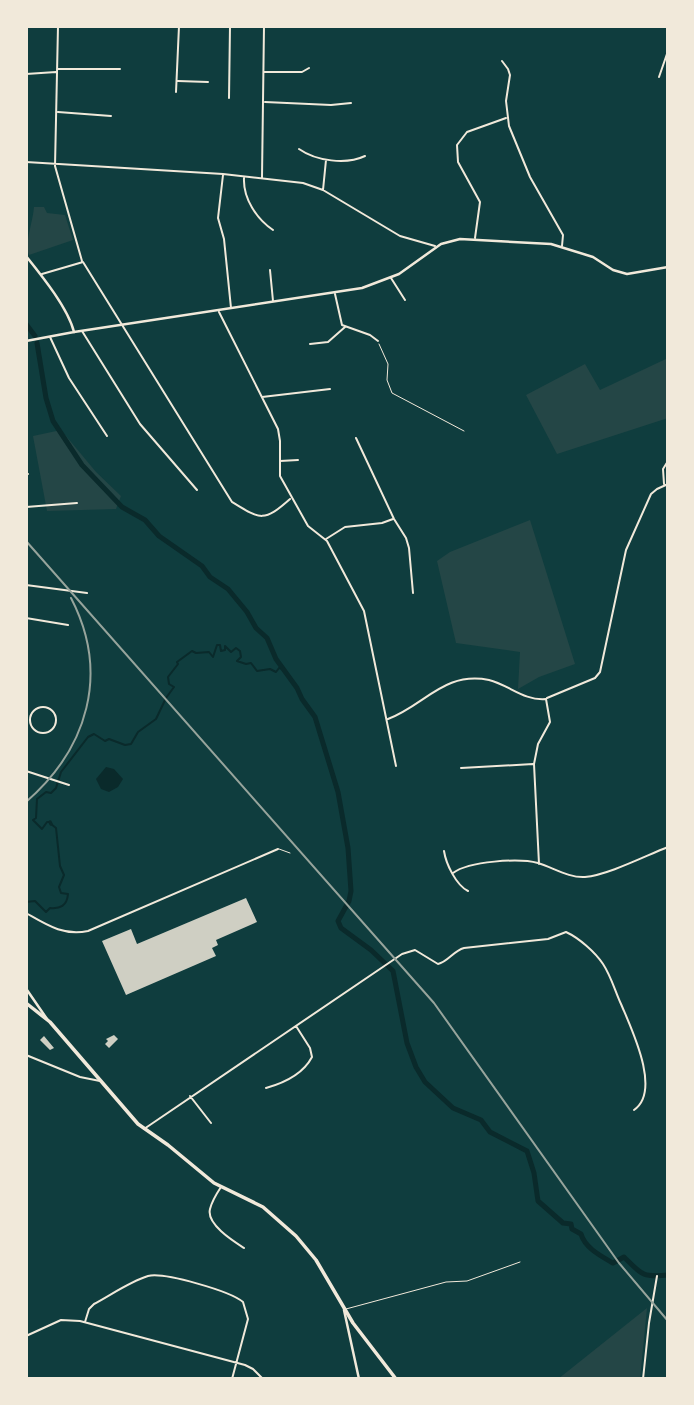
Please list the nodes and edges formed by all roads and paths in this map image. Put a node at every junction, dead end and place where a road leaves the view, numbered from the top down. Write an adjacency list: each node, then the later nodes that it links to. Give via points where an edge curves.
1 (58, 26): 9 (street)
2 (179, 26): 13 (street)
3 (230, 26): 16 (street)
4 (264, 26): 10 (street)
5 (668, 51): 12 (street)
6 (502, 61): 21 (street, via 510,75)
7 (309, 68): 10 (street)
8 (120, 69): 9 (street)
9 (57, 71): 11 (street); 19 (street)
10 (263, 72): 17 (street)
11 (26, 74)
12 (659, 77)
13 (177, 81): 14 (street); 15 (street)
14 (208, 82)
15 (176, 92)
16 (229, 98)
17 (264, 102): 18 (street); 29 (street)
18 (351, 103)
19 (57, 112): 20 (street); 26 (street)
20 (110, 116)
21 (506, 118): 32 (street, via 467,132 457,145 458,162 480,202); 34 (street, via 525,167 563,235)
22 (299, 149): 24 (street)
23 (365, 156): 24 (street)
24 (326, 159): 30 (street)
25 (26, 162): 26 (street)
26 (55, 164): 27 (street); 36 (street)
27 (223, 174): 28 (street); 44 (street, via 218,218)
28 (244, 177): 29 (street); 31 (street, via 258,219)
29 (262, 178): 30 (street)
30 (323, 190): 33 (street, via 400,236)
31 (273, 230)
32 (475, 240): 33 (street, via 452,240); 34 (street)
33 (436, 247): 40 (street)
34 (562, 247): 37 (street, via 627,274)
35 (26, 256): 39 (street)
36 (83, 262): 39 (street); 46 (street)
37 (668, 267)
38 (270, 270): 43 (street)
39 (41, 275): 49 (street)
40 (391, 278): 41 (street); 42 (street)
41 (335, 293): 43 (street); 47 (street)
42 (405, 300)
43 (273, 302): 44 (street)
44 (231, 309): 45 (street)
45 (219, 311): 46 (street); 55 (street)
46 (122, 325): 48 (street); 64 (street, via 232,502 265,517)
47 (345, 327): 52 (street); 53 (street, via 328,342)
48 (82, 331): 49 (street); 63 (street, via 140,424)
49 (74, 332): 50 (street)
50 (50, 337): 51 (street); 57 (street)
51 (26, 341)
52 (378, 341): 56 (path, via 388,364 392,393)
53 (310, 344)
54 (330, 389): 55 (street)
55 (261, 397): 60 (street, via 279,435)
56 (464, 431)
57 (107, 436)
58 (356, 438): 67 (street)
59 (298, 460): 60 (street)
60 (279, 461): 64 (street)
61 (668, 461): 62 (street, via 663,469)
62 (666, 484): 74 (street, via 648,500 625,550 600,672)
63 (197, 490)
64 (290, 498): 68 (street, via 308,526)
65 (77, 503): 66 (street)
66 (26, 507)
67 (394, 519): 68 (street, via 345,527); 71 (street, via 409,548)
68 (326, 540): 76 (street, via 365,616)
69 (26, 585): 70 (street)
70 (87, 593)
71 (412, 593)
72 (26, 618): 73 (street)
73 (68, 625)
74 (546, 699): 76 (street, via 524,696 486,680 454,682); 77 (street, via 550,722)
75 (28, 719): 75 (street, via 35,731 42,733 51,731 57,722 54,712 45,707 32,711)
76 (386, 719): 78 (street)
77 (534, 764): 79 (street); 86 (street)
78 (396, 766)
79 (461, 768)
80 (26, 771): 81 (street)
81 (69, 785)
82 (668, 847): 86 (street, via 589,876 571,876)
83 (278, 849): 85 (lane); 89 (street, via 88,931 62,932)
84 (444, 851): 87 (street)
85 (289, 853)
86 (539, 863): 87 (street, via 497,863)
87 (453, 873): 88 (street)
88 (468, 891)
89 (26, 913)
90 (27, 990): 91 (street); 92 (street)
91 (26, 1002): 92 (main road)
92 (47, 1018): 95 (main road)
93 (295, 1026): 96 (street, via 312,1057 296,1074); 97 (street); 98 (street, via 408,951 442,964 464,948 543,940 566,932 604,965 638,1043 644,1095)
94 (26, 1055): 95 (street)
95 (100, 1082): 100 (main road)
96 (266, 1088)
97 (190, 1096): 99 (street); 100 (street)
98 (634, 1110)
99 (211, 1124)
100 (144, 1129): 101 (main road)
101 (221, 1187): 102 (street, via 210,1214); 105 (main road, via 263,1207 290,1230 316,1260)
102 (244, 1248)
103 (520, 1262): 105 (lane, via 467,1282 446,1282)
104 (657, 1276): 113 (street)
105 (344, 1309): 111 (street); 112 (main road)
106 (85, 1322): 107 (street, via 61,1320); 108 (street); 108 (street, via 94,1304 145,1278 156,1275 191,1283 243,1302 248,1319)
107 (26, 1336)
108 (236, 1363): 109 (street); 110 (street, via 253,1368)
109 (232, 1379)
110 (263, 1379)
111 (359, 1379)
112 (396, 1379)
113 (643, 1379)

